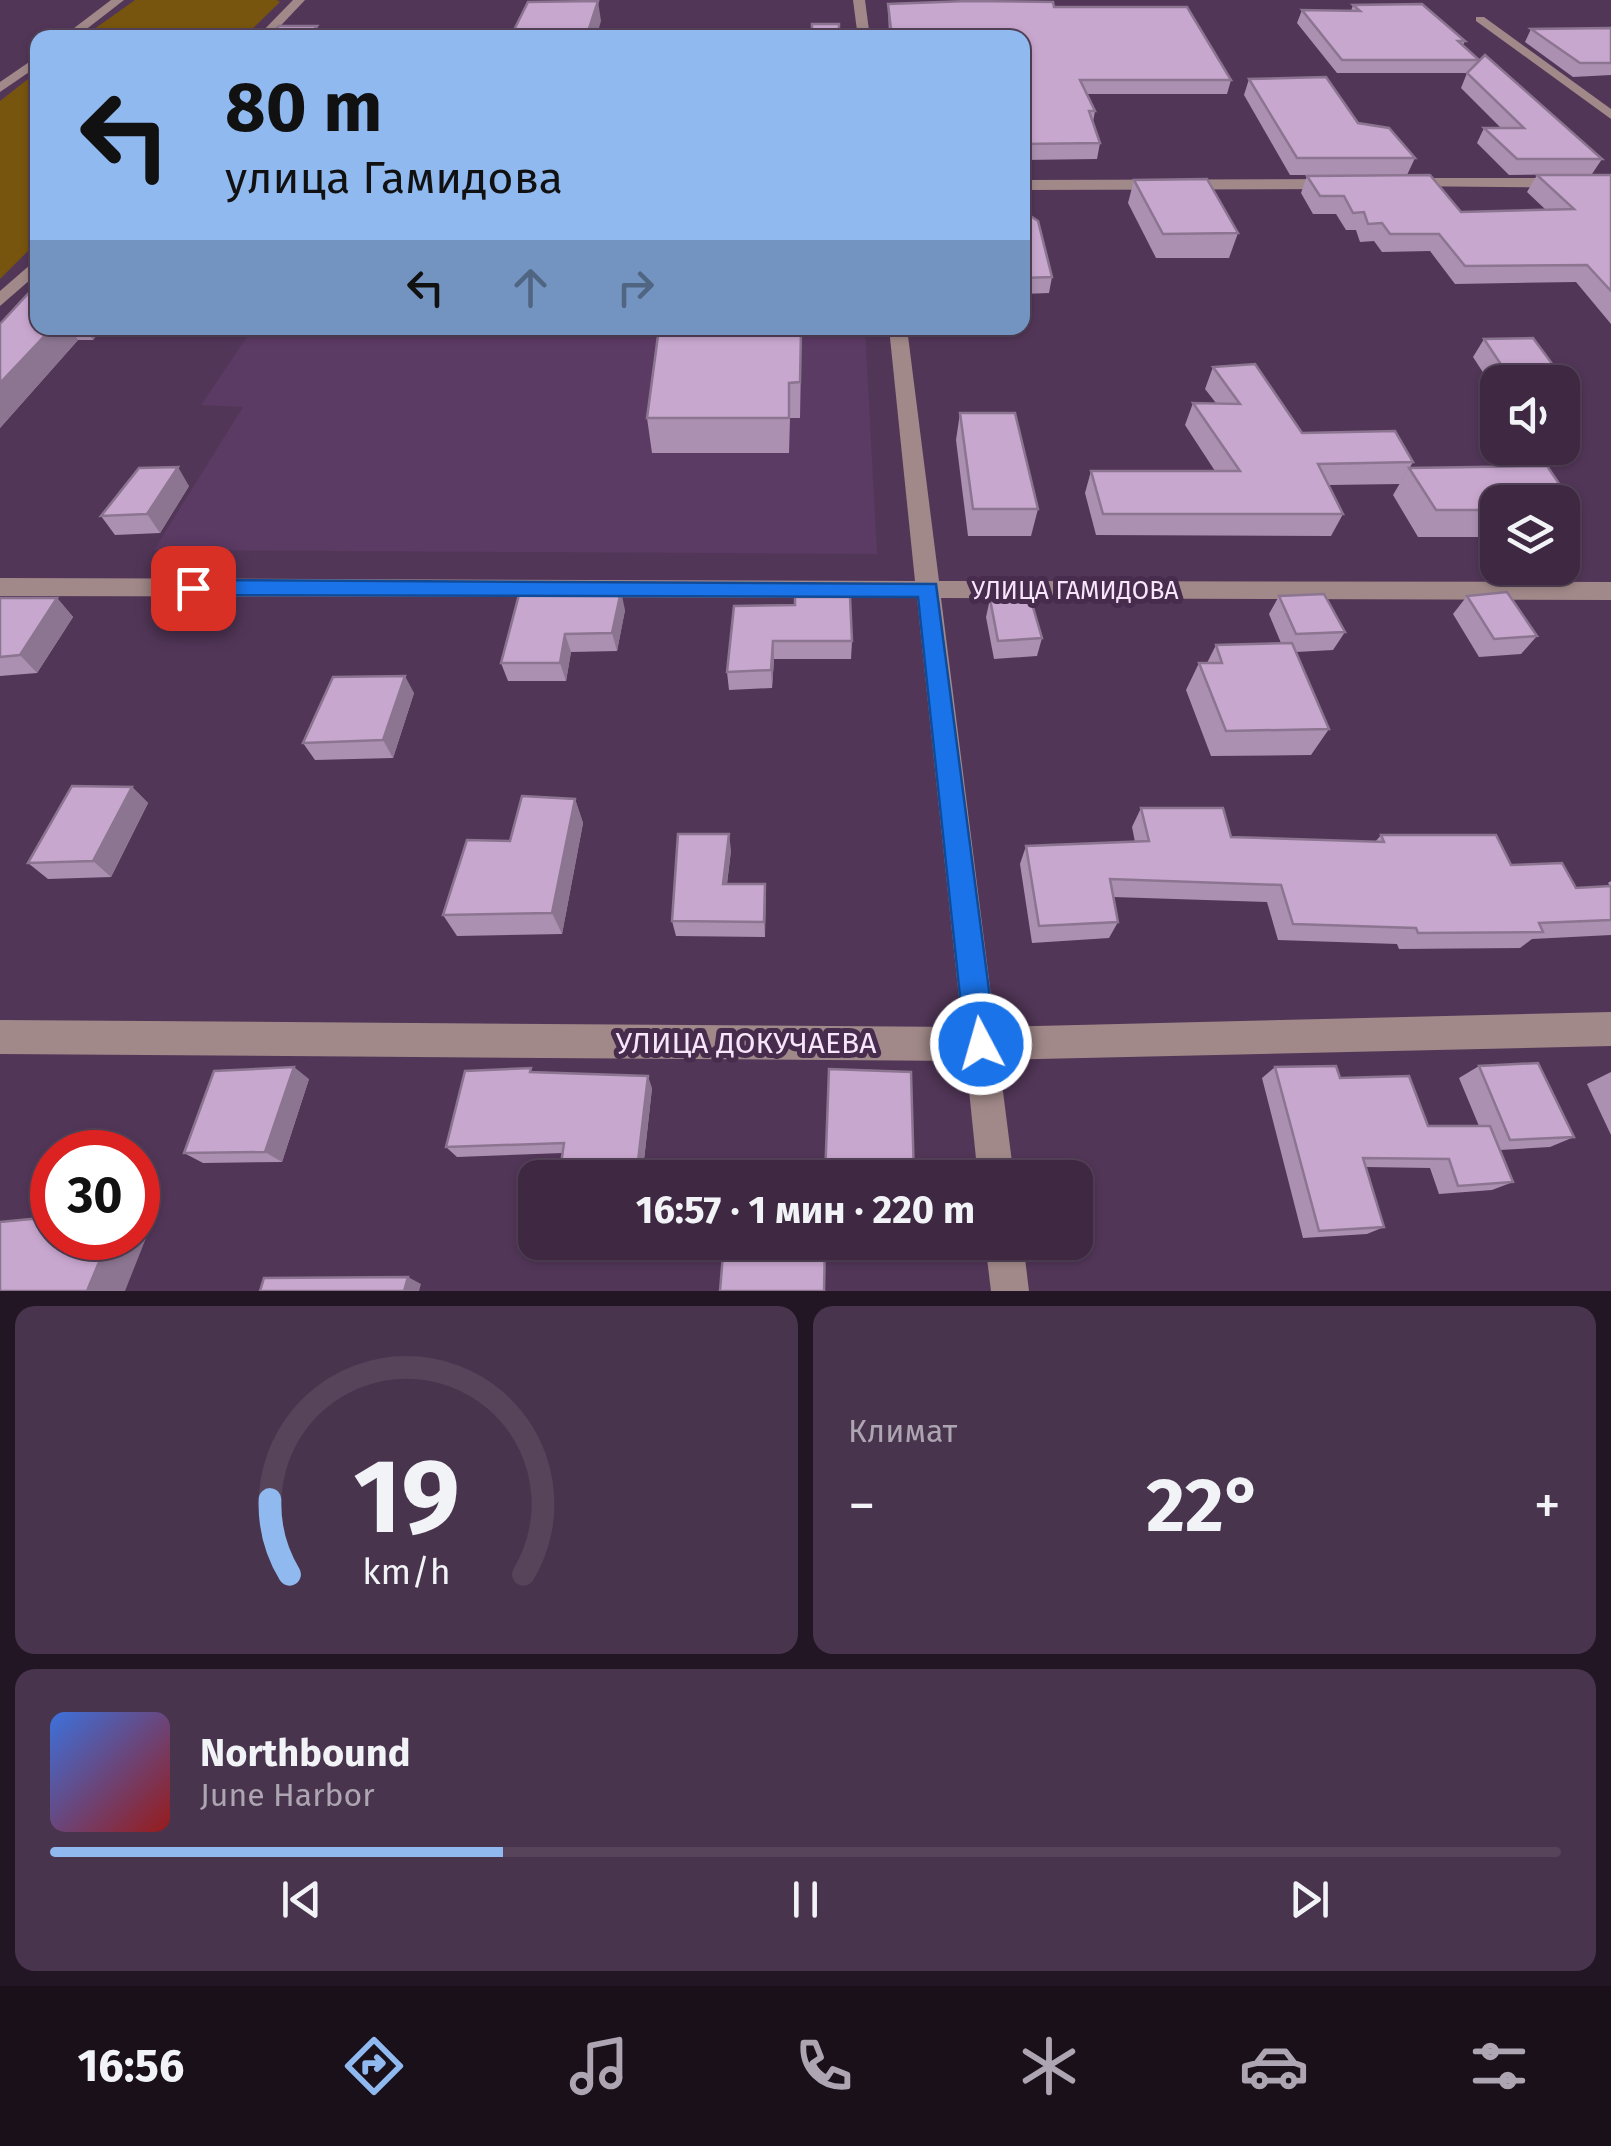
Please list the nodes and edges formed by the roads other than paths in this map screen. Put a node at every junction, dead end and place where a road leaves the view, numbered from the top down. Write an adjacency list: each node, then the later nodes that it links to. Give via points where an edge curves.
1 (118, 0): 5 (street)
2 (300, 0): 6 (street)
3 (860, 0): 7 (street)
4 (1480, 19): 10 (street)
5 (78, 30)
6 (270, 30)
7 (863, 30)
8 (30, 66): 9 (street)
9 (0, 88)
10 (1611, 116)
11 (1611, 183): 13 (street)
12 (1356, 184): 14 (street)
13 (1376, 184)
14 (1030, 185)
15 (30, 271): 16 (street)
16 (0, 301)
17 (899, 335): 19 (street)
18 (0, 587): 19 (street, УЛИЦА ГАМИДОВА)
19 (928, 589): 20 (street, УЛИЦА ГАМИДОВА); 23 (street)
20 (1611, 591)
21 (1611, 1029): 23 (street, УЛИЦА ДОКУЧАЕВА)
22 (0, 1037): 23 (street, УЛИЦА ДОКУЧАЕВА)
23 (981, 1044): 24 (street)
24 (994, 1160)
25 (1006, 1260): 26 (street)
26 (1010, 1291)

